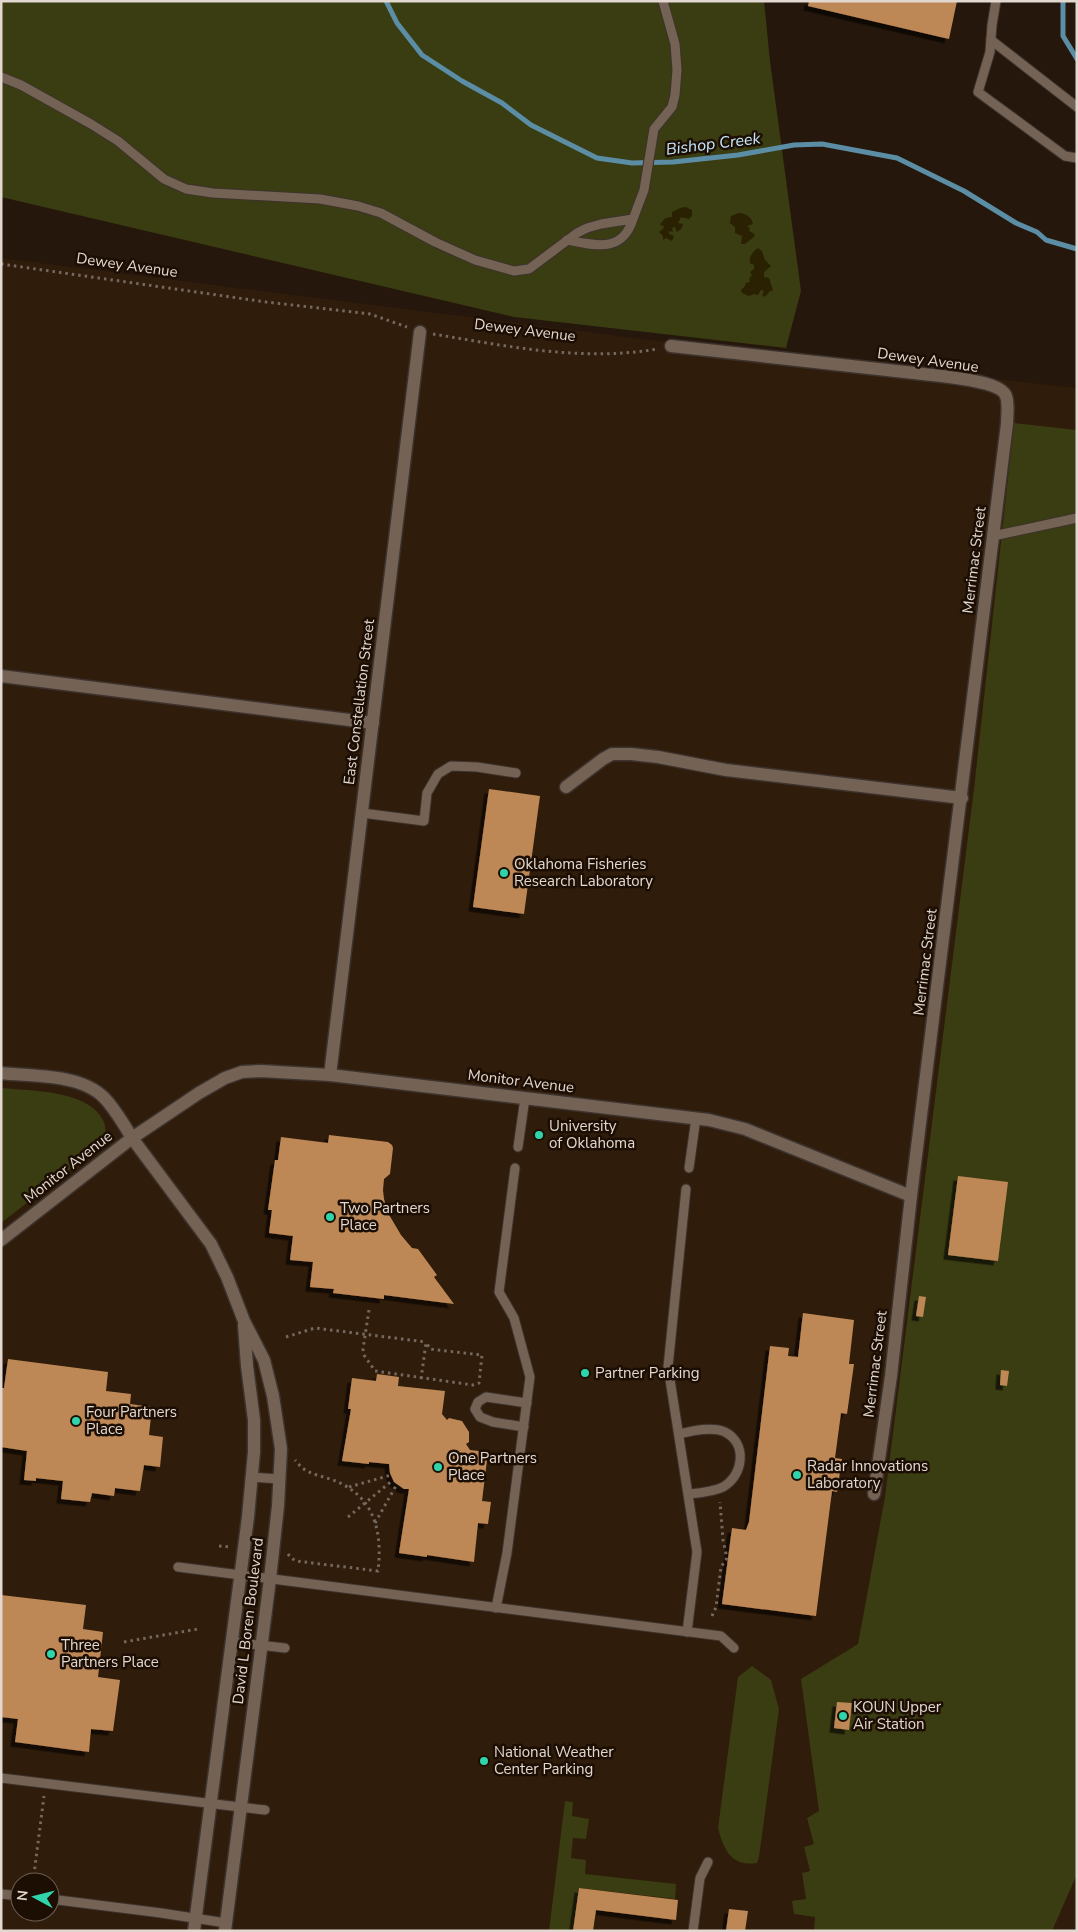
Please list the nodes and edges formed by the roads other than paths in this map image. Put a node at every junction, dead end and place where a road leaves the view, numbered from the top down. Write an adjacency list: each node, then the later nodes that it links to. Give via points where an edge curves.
1 (663, 1): 7 (lane, via 675,44 675,95 672,107 654,129 644,190)
2 (996, 1): 3 (lane)
3 (991, 40): 5 (lane); 6 (lane, via 978,92 1065,156)
4 (1, 77): 8 (lane, via 90,124 118,141 164,179 186,189 320,199 358,206 381,213 475,260 514,271 529,269)
5 (1077, 107)
6 (1077, 158)
7 (633, 219): 8 (lane, via 600,224); 8 (lane, via 623,237 614,243 603,246)
8 (567, 240)
9 (420, 332): 15 (street, East Constellation Street)
10 (671, 346): 11 (street, Dewey Avenue, via 941,376 994,387 1006,396)
11 (1005, 434): 13 (street, Merrimac Street)
12 (1077, 518): 13 (lane)
13 (993, 536): 18 (street, Merrimac Street)
14 (1, 676): 15 (street)
15 (373, 723): 19 (street, East Constellation Street)
16 (516, 773): 19 (lane, via 452,766 438,774 427,793 424,820)
17 (566, 787): 18 (street, via 612,754 631,754 726,770)
18 (962, 798): 29 (street, Merrimac Street)
19 (362, 813): 21 (street, East Constellation Street)
20 (1, 1073): 24 (street, Monitor Avenue, via 72,1080 87,1085 108,1101)
21 (330, 1075): 22 (street, Monitor Avenue); 24 (street, Monitor Avenue, via 242,1072 224,1078 199,1093)
22 (524, 1098): 23 (street, Monitor Avenue); 25 (lane)
23 (696, 1118): 27 (lane); 29 (street, Monitor Avenue, via 745,1128)
24 (132, 1138): 30 (street, Monitor Avenue); 31 (street, David L Boren Boulevard, via 211,1244)
25 (518, 1147)
26 (515, 1168): 32 (lane, via 499,1292 514,1318 530,1378)
27 (690, 1168)
28 (686, 1189): 34 (lane, via 668,1367)
29 (911, 1196): 38 (street, Merrimac Street)
30 (1, 1240)
31 (244, 1321): 35 (street, David L Boren Boulevard, via 254,1420); 36 (street, David L Boren Boulevard, via 264,1360 273,1396 280,1449)
32 (527, 1403): 33 (lane); 33 (lane, via 486,1397 478,1402 475,1409 480,1417 493,1422)
33 (524, 1427): 42 (lane)
34 (679, 1434): 37 (lane); 37 (lane, via 708,1429 725,1432 738,1445 740,1454 737,1475 729,1483 721,1488)
35 (252, 1476): 36 (lane); 40 (street, David L Boren Boulevard)
36 (279, 1479): 41 (street, David L Boren Boulevard)
37 (689, 1494): 43 (lane, via 697,1552)
38 (874, 1494)
39 (178, 1567): 40 (lane)
40 (240, 1574): 41 (lane); 44 (street, David L Boren Boulevard)
41 (270, 1579): 42 (lane); 45 (street, David L Boren Boulevard)
42 (496, 1608): 43 (lane)
43 (686, 1632): 47 (lane, via 721,1636)
44 (231, 1642): 45 (lane); 49 (street, David L Boren Boulevard)
45 (262, 1646): 46 (lane); 50 (street, David L Boren Boulevard)
46 (285, 1648)
47 (734, 1648)
48 (1, 1778): 49 (lane)
49 (210, 1803): 50 (lane); 54 (street, David L Boren Boulevard)
50 (241, 1807): 51 (lane); 55 (street, David L Boren Boulevard)
51 (265, 1810)
52 (708, 1862): 56 (lane, via 700,1878)
53 (60, 1900): 54 (lane, via 161,1912)
54 (195, 1925): 55 (lane)
55 (226, 1927)
56 (693, 1931)

